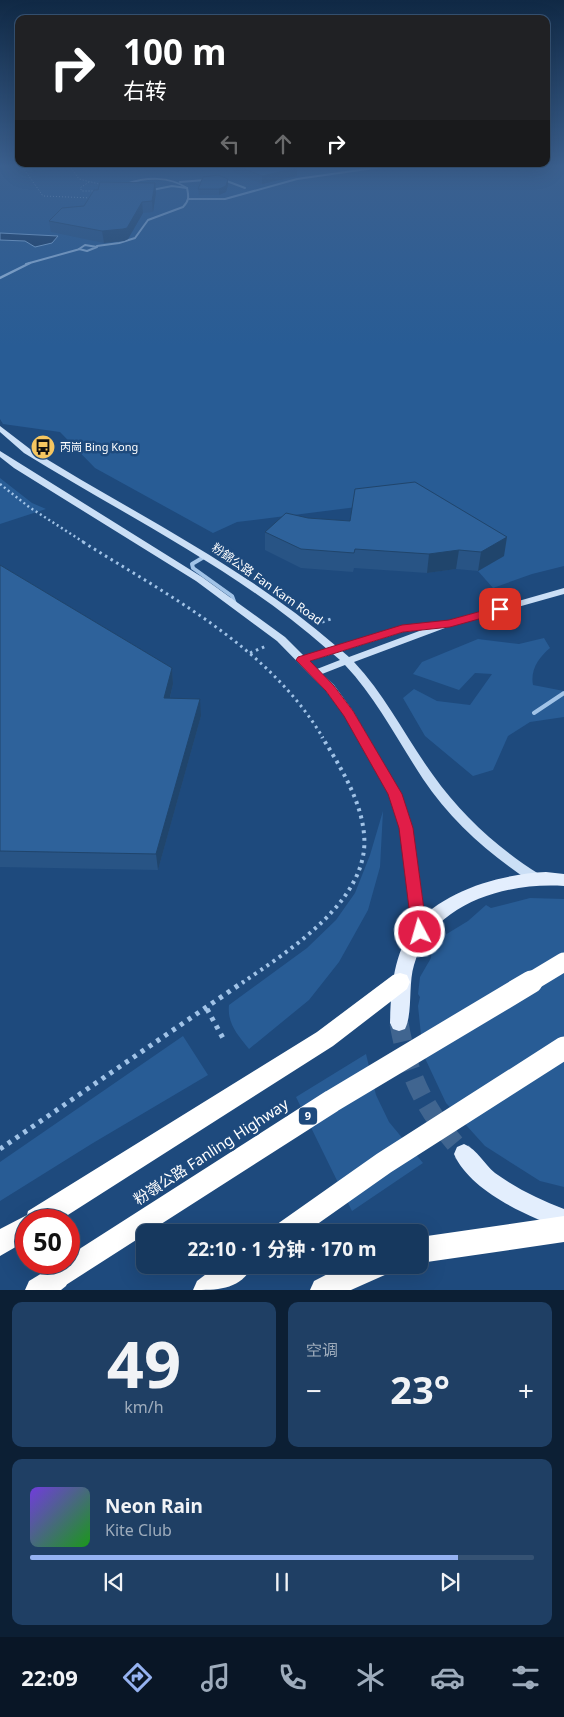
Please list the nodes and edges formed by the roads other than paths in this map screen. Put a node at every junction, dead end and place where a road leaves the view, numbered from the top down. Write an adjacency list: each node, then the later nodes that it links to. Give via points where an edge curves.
1 (142, 225): 2 (lane, via 138,236 132,240)
2 (97, 246): 3 (lane, via 92,250); 3 (lane, via 84,245)
3 (80, 250): 4 (lane, via 23,265)
4 (0, 278)
5 (0, 428): 7 (main road, 粉錦公路 Fan Kam Road, via 46,464)
6 (0, 453): 9 (main road, via 199,579)
7 (204, 557): 9 (lane, via 192,564 193,568 232,596); 11 (main road, 粉錦公路 Fan Kam Road, via 268,598)
8 (564, 591): 10 (main road)
9 (236, 606): 12 (main road, via 281,639)
10 (450, 624): 11 (main road, via 402,629); 13 (main road)
11 (333, 649): 12 (main road); 13 (main road, 粉錦公路 Fan Kam Road)
12 (302, 660): 14 (main road)
13 (346, 661): 14 (main road); 17 (main road, 粉錦公路 Fan Kam Road, via 364,678 384,705 447,804 505,859)
14 (315, 673): 19 (main road, via 349,714 395,794 406,828)
15 (564, 693): 16 (lane)
16 (534, 713)
17 (535, 878): 18 (main road); 19 (main road, via 500,884 468,895 443,911)
18 (564, 880)
19 (420, 932): 21 (main road)
20 (564, 962): 34 (highway, 粉嶺公路 Fanling Highway / 9, bridge, via 332,1101)
21 (400, 982): 22 (main road); 25 (highway, via 325,1039)
22 (399, 1023)
23 (564, 1048): 27 (highway, bridge, via 384,1163)
24 (464, 1154): 26 (main road, via 487,1179 536,1209)
25 (55, 1209)
26 (564, 1219)
27 (297, 1224)
28 (564, 1229): 31 (highway)
29 (15, 1234): 30 (highway)
30 (0, 1243)
31 (428, 1249)
32 (228, 1274): 35 (highway)
33 (354, 1274): 36 (highway)
34 (47, 1283)
35 (206, 1290)
36 (323, 1290)

